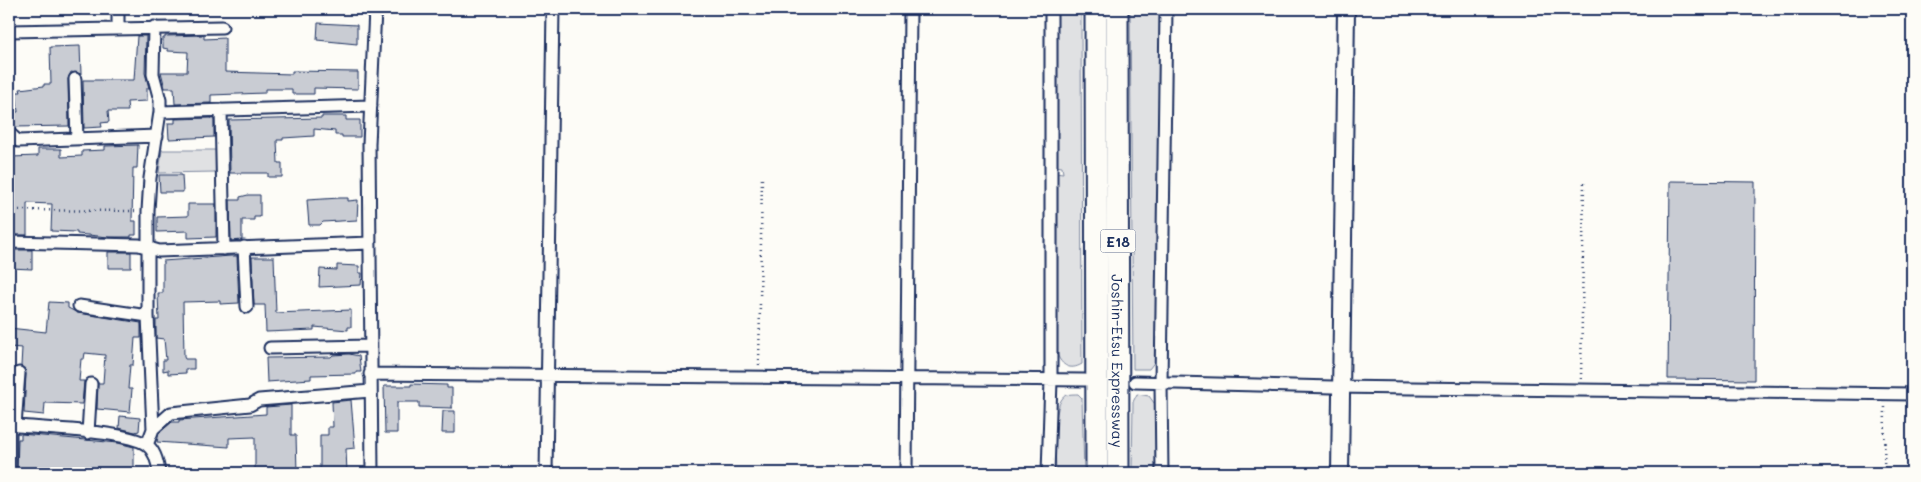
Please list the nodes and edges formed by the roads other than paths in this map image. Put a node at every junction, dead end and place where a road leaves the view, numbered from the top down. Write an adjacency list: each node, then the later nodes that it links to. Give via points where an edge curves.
1 (118, 9): 12 (street)
2 (376, 9): 15 (street)
3 (553, 9): 33 (street)
4 (910, 9): 34 (street)
5 (1051, 9): 35 (street)
6 (1096, 9): 53 (highway, Joshin-Etsu Expressway / E18)
7 (1117, 9): 54 (highway, Joshin-Etsu Expressway / E18)
8 (1166, 9): 38 (street)
9 (1346, 9): 40 (street)
10 (154, 27): 11 (street); 12 (street); 17 (street, via 153,74)
11 (222, 27)
12 (118, 28): 13 (street)
13 (9, 31)
14 (75, 79): 20 (street)
15 (371, 106): 16 (street); 22 (street)
16 (221, 110): 17 (street); 25 (street)
17 (160, 112): 19 (street)
18 (9, 133): 20 (street, via 18,141)
19 (157, 136): 20 (street); 24 (street, via 150,178)
20 (77, 138)
21 (9, 242): 24 (street, via 139,245)
22 (370, 243): 23 (street); 29 (street)
23 (244, 247): 25 (street); 27 (street)
24 (149, 248): 25 (street, via 159,251); 28 (street)
25 (224, 248)
26 (79, 306): 28 (street)
27 (247, 307)
28 (148, 316): 44 (street)
29 (370, 346): 30 (street); 32 (street)
30 (270, 348)
31 (19, 373): 43 (street)
32 (370, 374): 33 (street); 41 (street)
33 (548, 376): 34 (street); 50 (street)
34 (906, 379): 35 (street); 51 (street)
35 (1051, 380): 36 (street); 52 (street)
36 (1085, 380)
37 (1135, 382): 38 (street)
38 (1161, 383): 40 (street); 55 (street)
39 (91, 384): 45 (street)
40 (1341, 387): 42 (street); 56 (street)
41 (371, 392): 44 (street, via 260,400 250,405 171,413); 49 (street)
42 (1912, 394)
43 (11, 426): 45 (street); 47 (street)
44 (152, 430): 46 (street)
45 (88, 433): 46 (street, via 128,438)
46 (147, 445): 48 (street, via 154,453)
47 (10, 473)
48 (159, 473)
49 (372, 473)
50 (546, 473)
51 (906, 473)
52 (1048, 473)
53 (1097, 473)
54 (1118, 473)
55 (1162, 473)
56 (1340, 473)

